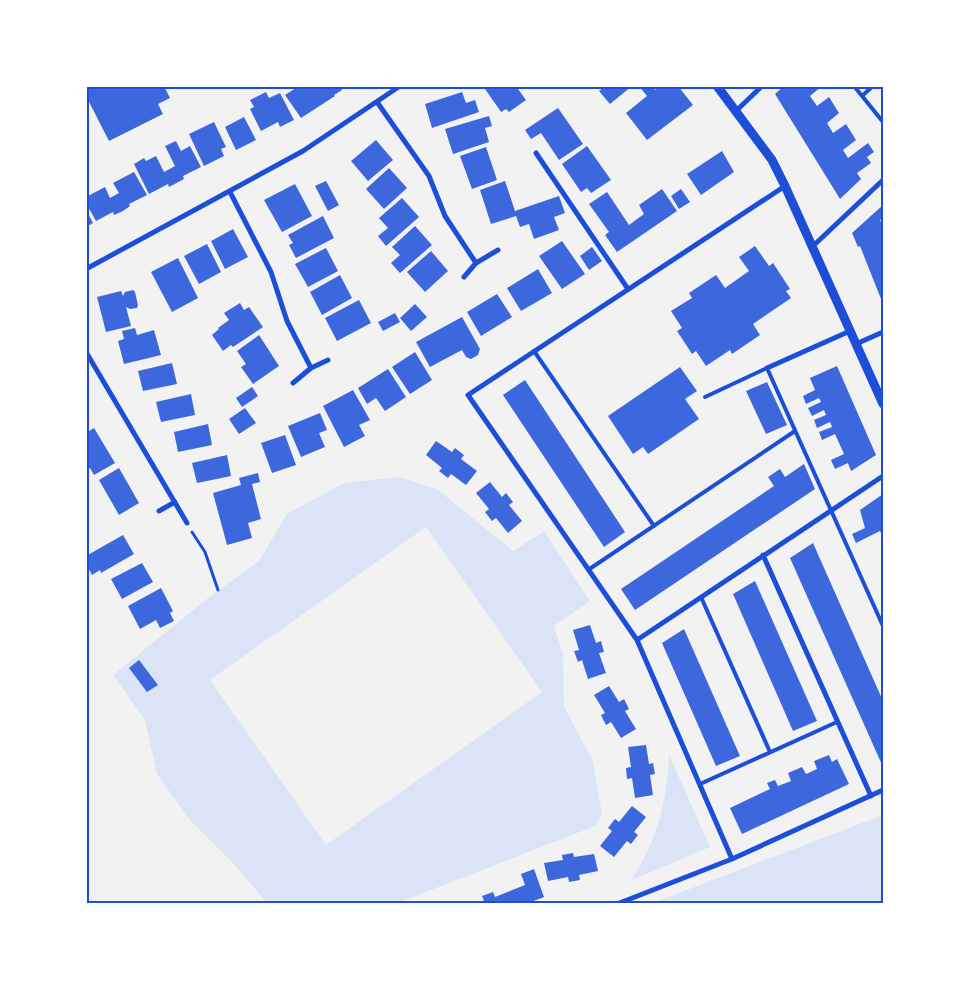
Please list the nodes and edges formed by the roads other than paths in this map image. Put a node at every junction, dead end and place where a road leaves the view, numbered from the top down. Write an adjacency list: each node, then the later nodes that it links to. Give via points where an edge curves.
1 (400, 86): 7 (street)
2 (717, 86): 8 (street)
3 (762, 86): 8 (street)
4 (854, 86): 6 (lane)
5 (872, 86): 6 (lane)
6 (862, 96): 9 (lane)
7 (378, 102): 13 (street, via 303,151); 16 (street, via 429,176 445,216)
8 (736, 110): 12 (street, via 772,160)
9 (883, 122)
10 (536, 153): 19 (street)
11 (883, 180): 14 (street)
12 (785, 186): 14 (street); 19 (street)
13 (230, 192): 17 (street); 26 (street, via 271,272 287,320)
14 (812, 247): 20 (street)
15 (498, 250): 16 (street)
16 (476, 263): 18 (street)
17 (86, 269)
18 (464, 277)
19 (628, 289): 23 (street)
20 (850, 331): 22 (street); 27 (street)
21 (883, 332): 22 (street)
22 (856, 344): 30 (street)
23 (534, 351): 37 (lane); 39 (street, via 468,395)
24 (86, 352): 33 (street)
25 (328, 360): 26 (street)
26 (311, 368): 28 (street)
27 (768, 368): 29 (lane); 31 (lane)
28 (294, 383)
29 (705, 397)
30 (883, 404)
31 (795, 431): 34 (lane); 37 (lane)
32 (883, 476): 34 (street)
33 (175, 502): 35 (street); 36 (street)
34 (831, 510): 38 (street); 41 (lane)
35 (159, 511)
36 (187, 523)
37 (654, 526): 39 (lane)
38 (763, 555): 40 (street); 43 (street)
39 (588, 570): 42 (street)
40 (701, 597): 42 (street); 44 (lane)
41 (883, 626)
42 (637, 640): 45 (street)
43 (837, 722): 44 (lane); 47 (street)
44 (770, 752): 45 (lane)
45 (700, 784): 48 (street)
46 (883, 790): 47 (street)
47 (871, 796): 48 (street)
48 (732, 859): 49 (street)
49 (617, 904)

